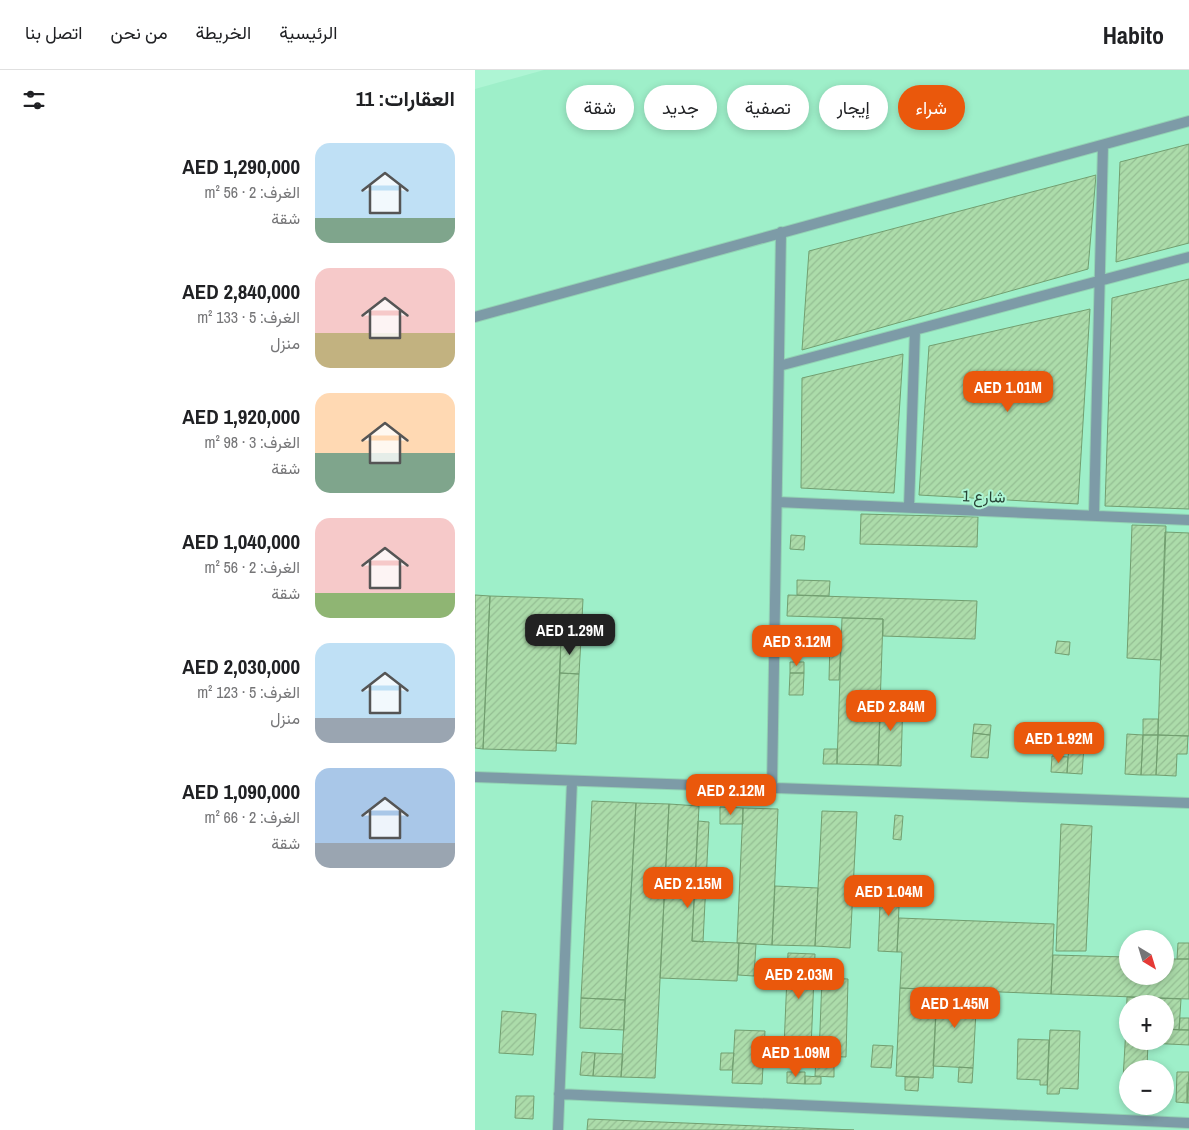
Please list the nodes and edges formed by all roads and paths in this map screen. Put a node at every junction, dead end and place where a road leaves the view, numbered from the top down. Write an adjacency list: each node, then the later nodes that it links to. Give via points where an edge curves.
1 (1189, 121): 2 (lane)
2 (1103, 145): 3 (lane); 5 (lane)
3 (781, 232): 6 (lane); 8 (lane)
4 (1189, 257): 5 (lane)
5 (1099, 281): 7 (lane); 11 (lane)
6 (475, 317)
7 (915, 330): 8 (lane); 10 (lane)
8 (779, 366): 9 (lane)
9 (777, 502): 10 (lane, شارع 1); 15 (lane)
10 (909, 508): 11 (lane, شارع 1)
11 (1094, 515): 12 (lane, شارع 1)
12 (1189, 520)
13 (475, 777): 14 (lane)
14 (572, 781): 15 (lane); 17 (lane)
15 (772, 788): 16 (lane)
16 (1189, 803)
17 (559, 1094): 18 (lane); 19 (lane)
18 (1189, 1122)
19 (558, 1130)

